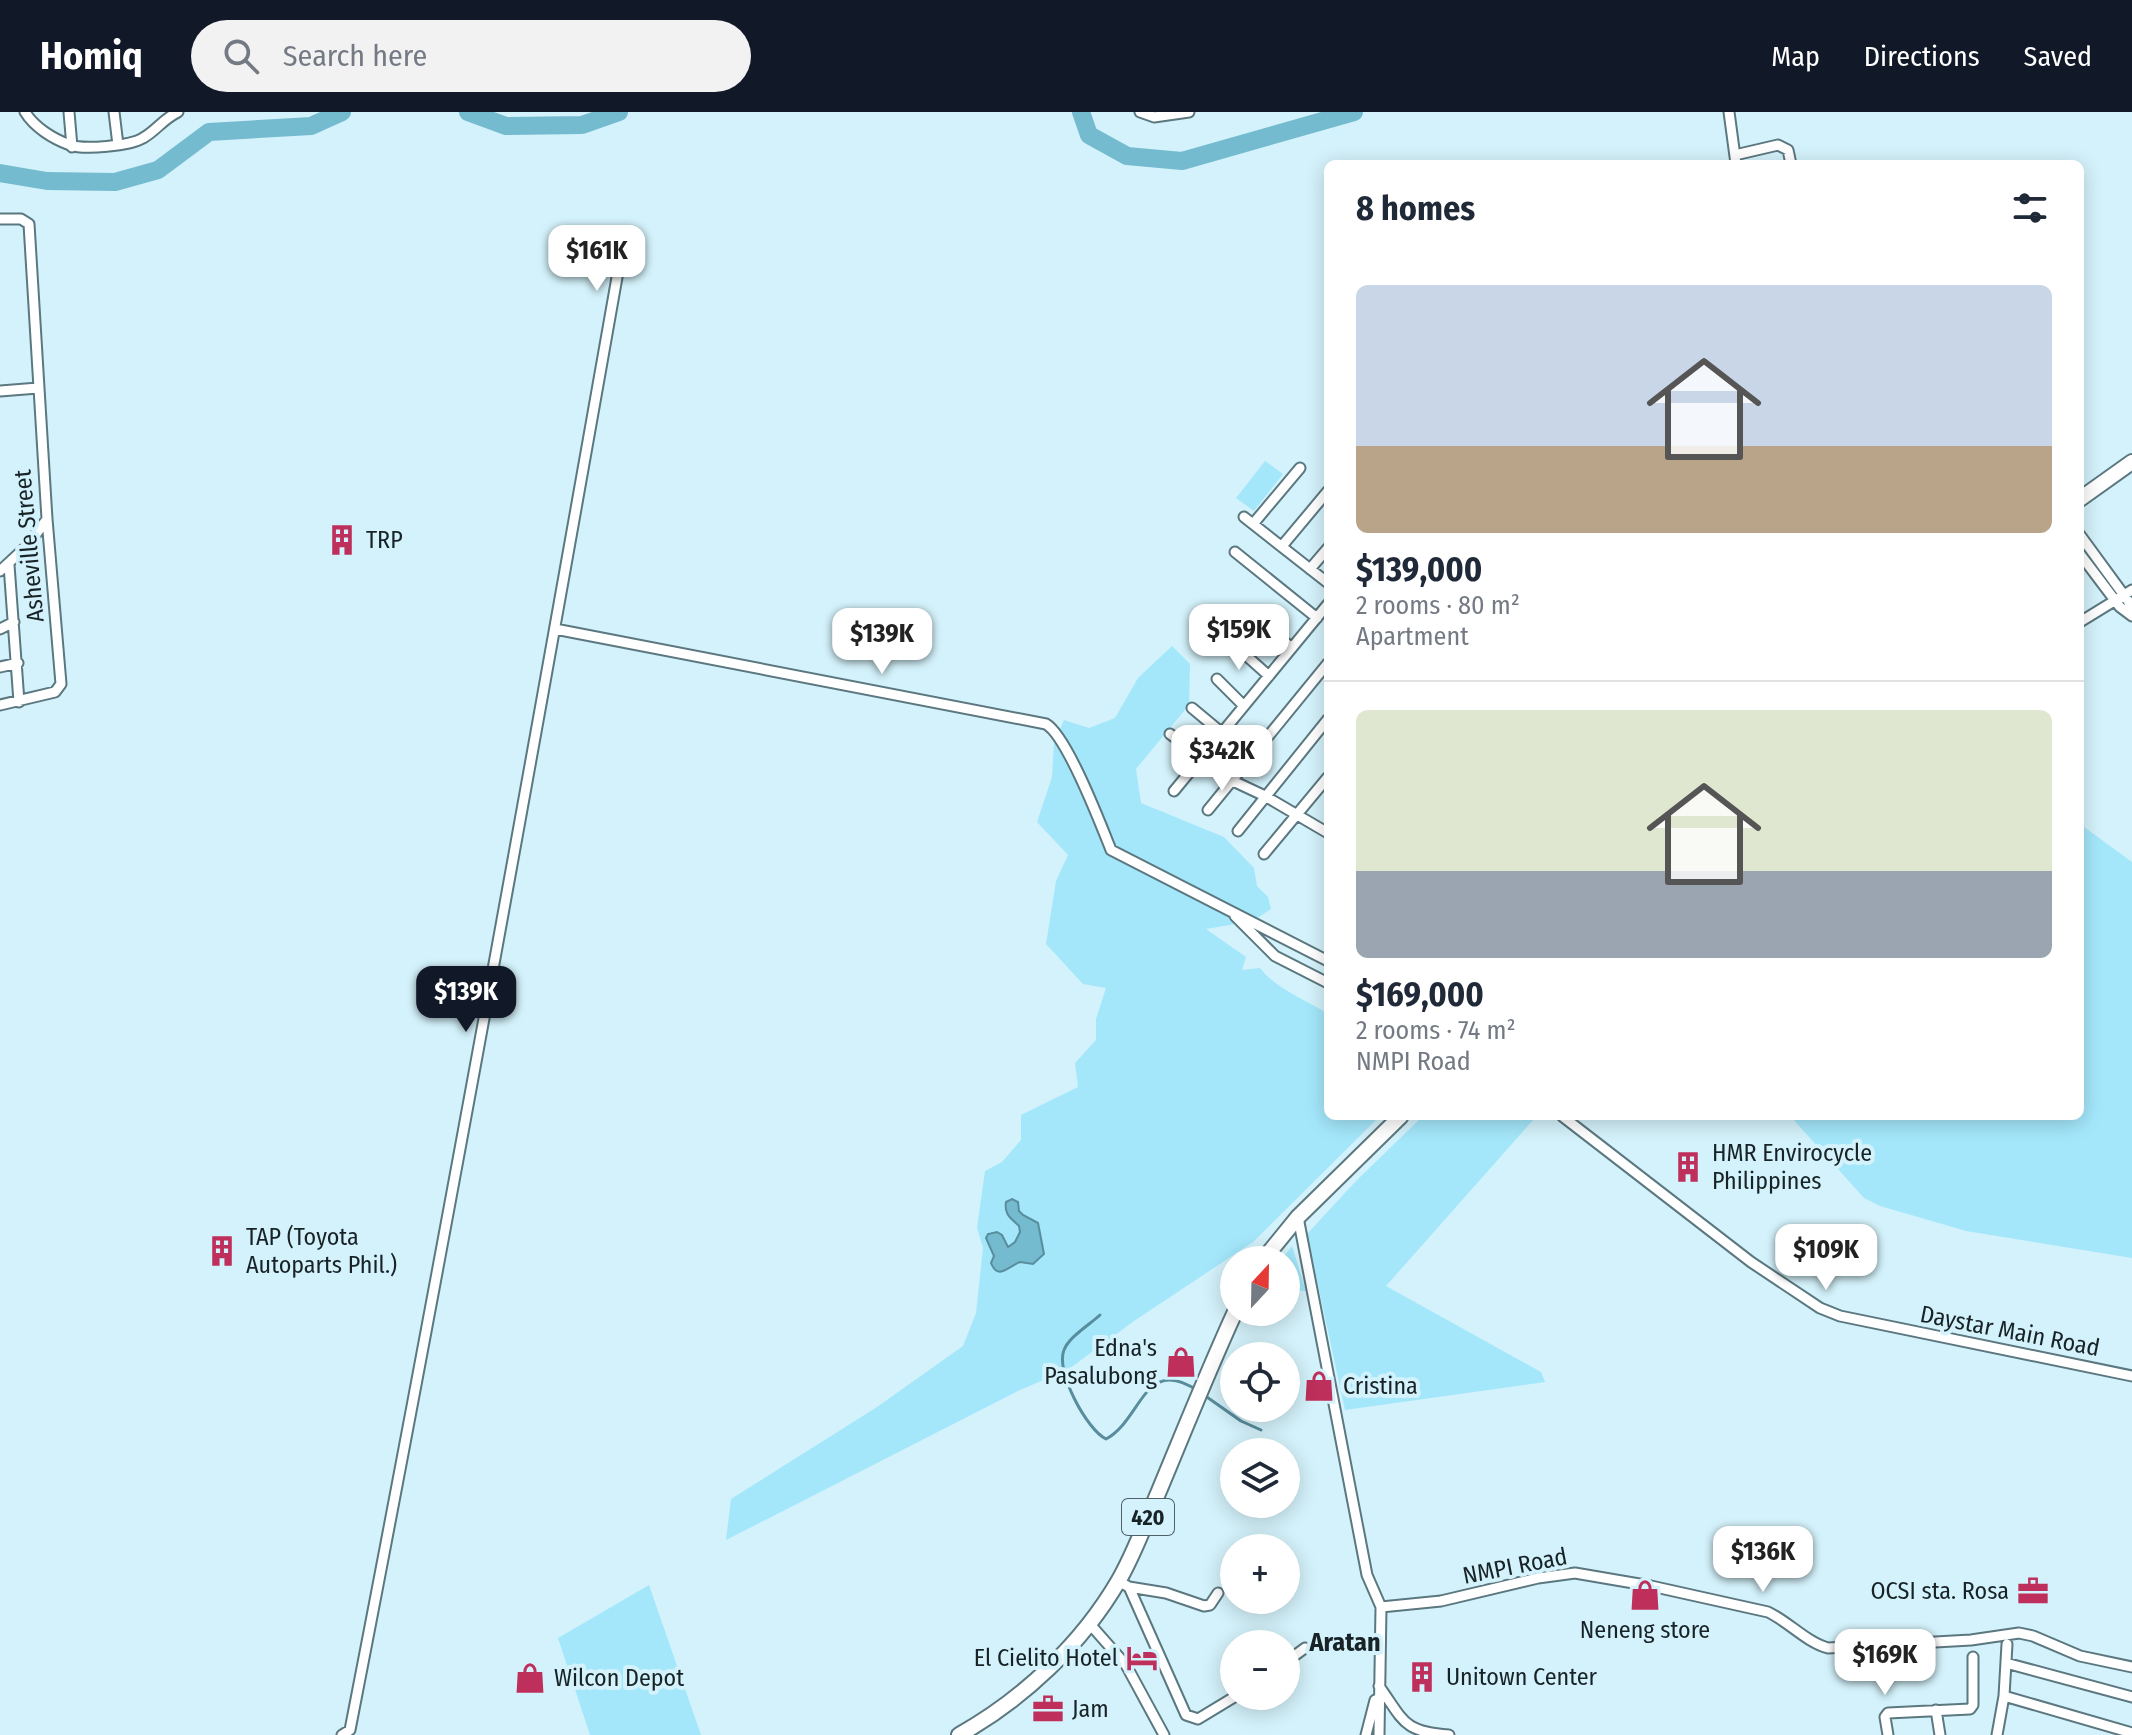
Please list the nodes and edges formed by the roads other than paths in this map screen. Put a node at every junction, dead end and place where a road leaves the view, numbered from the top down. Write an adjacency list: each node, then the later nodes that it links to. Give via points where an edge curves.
1 (25, 112): 11 (street, via 39,128)
2 (69, 112): 11 (street)
3 (114, 112): 10 (street)
4 (178, 112): 9 (street)
5 (1140, 112): 8 (street, via 1154,117)
6 (1189, 112): 8 (street)
7 (1729, 112): 12 (street)
8 (1175, 113)
9 (163, 115): 10 (street, via 142,139)
10 (118, 145): 11 (street)
11 (72, 147)
12 (1736, 160): 13 (street, via 1782,145)
13 (1790, 160)
14 (0, 219): 16 (street, Asheville Street, via 29,224)
15 (622, 249): 42 (street)
16 (38, 388): 17 (street); 23 (street, Asheville Street)
17 (0, 391)
18 (2132, 462): 21 (main road)
19 (1300, 468): 24 (street)
20 (1324, 496): 26 (street)
21 (2084, 496)
22 (1244, 517): 24 (street)
23 (47, 519): 30 (street); 50 (street, Asheville Street, via 61,684 55,692)
24 (1253, 524): 26 (street)
25 (2084, 540): 34 (street)
26 (1282, 546): 31 (street)
27 (1235, 552): 38 (street)
28 (1324, 553): 31 (street)
29 (2084, 558): 34 (street)
30 (9, 565): 32 (street); 40 (street)
31 (1310, 569): 33 (street)
32 (0, 571)
33 (1324, 580)
34 (2124, 595): 37 (street); 39 (street)
35 (1324, 609): 38 (street)
36 (1248, 612): 44 (street)
37 (2131, 614)
38 (1317, 618): 44 (street)
39 (2084, 620)
40 (14, 622): 41 (street); 45 (street)
41 (0, 629)
42 (555, 629): 67 (street, via 1051,726 1094,804 1111,850); 92 (street, via 392,1517 350,1730)
43 (1231, 642): 48 (street)
44 (1292, 648): 48 (street)
45 (18, 663): 46 (street); 50 (street)
46 (0, 667)
47 (1324, 668): 58 (street)
48 (1269, 676): 52 (street)
49 (1217, 679): 52 (street)
50 (19, 702): 51 (street, Asheville Street)
51 (0, 705)
52 (1244, 706): 55 (street)
53 (1192, 708): 55 (street)
54 (1324, 724): 61 (street)
55 (1222, 733): 57 (street)
56 (1170, 734): 57 (street)
57 (1202, 758): 58 (street); 60 (street)
58 (1233, 781): 61 (street); 62 (street)
59 (1324, 782): 63 (street)
60 (1174, 791)
61 (1265, 796): 63 (street); 64 (street)
62 (1208, 810)
63 (1298, 815): 65 (street); 66 (street)
64 (1238, 831)
65 (1324, 831)
66 (1264, 854)
67 (1227, 908): 68 (street); 69 (street, via 1275,956)
68 (1324, 959)
69 (1324, 981)
70 (1397, 1120): 72 (main road)
71 (1567, 1120): 75 (street, Daystar Main Road, via 1751,1262 1820,1308 1855,1320)
72 (1298, 1217): 73 (main road); 78 (street, via 1367,1575)
73 (1274, 1246)
74 (1229, 1326): 76 (main road, 420)
75 (2132, 1376)
76 (1123, 1584): 77 (street, via 1204,1606); 79 (main road, 420); 89 (street, via 1186,1715 1198,1719)
77 (1218, 1593)
78 (1381, 1607): 85 (street, NMPI Road, via 1441,1601 1553,1575 1587,1574 1768,1612 1828,1648 2019,1633 2080,1656); 86 (street)
79 (1089, 1623): 93 (main road, 420, via 1035,1680); 94 (street, via 1126,1665)
80 (2007, 1644): 84 (street)
81 (1305, 1648): 82 (street)
82 (1300, 1652)
83 (1973, 1657): 90 (street, via 1971,1708)
84 (2006, 1663): 87 (street); 88 (street)
85 (2132, 1667)
86 (1379, 1686): 95 (street); 96 (street); 97 (street, via 1413,1730)
87 (2004, 1696): 91 (street); 100 (street)
88 (2132, 1697)
89 (1220, 1706)
90 (1936, 1710): 98 (street, via 1888,1713); 99 (street)
91 (2132, 1733)
92 (342, 1735)
93 (959, 1735)
94 (1164, 1735)
95 (1366, 1735)
96 (1379, 1735)
97 (1449, 1735)
98 (1888, 1735)
99 (1940, 1735)
100 (1997, 1735)

